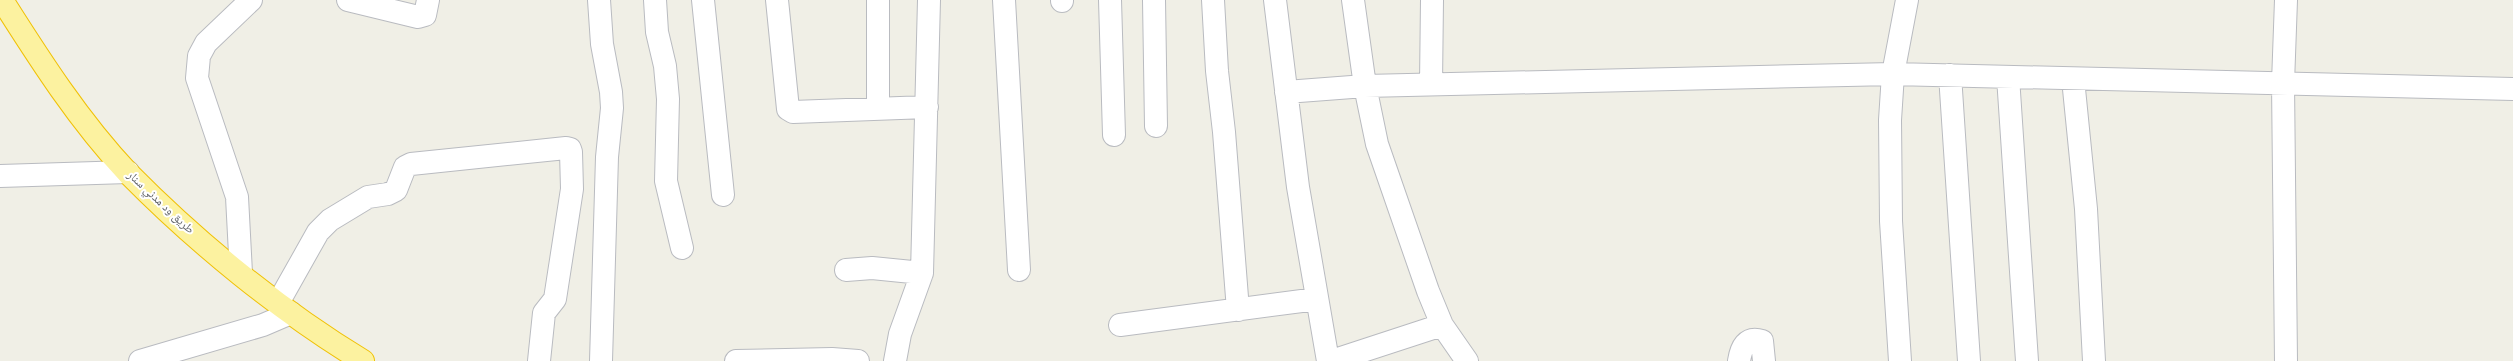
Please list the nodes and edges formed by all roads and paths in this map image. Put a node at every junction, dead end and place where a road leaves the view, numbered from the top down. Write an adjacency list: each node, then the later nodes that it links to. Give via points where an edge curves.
1 (2, 0): 33 (highway, طريق ود مدني سنار, via 57,84)
2 (251, 0): 40 (street, via 206,43 199,56 197,78 237,197)
3 (348, 0): 4 (street, via 418,17 425,15)
4 (428, 0)
5 (598, 0): 50 (street, via 602,44 612,92 607,156)
6 (656, 0): 36 (street, via 657,32 665,66 668,99 666,181)
7 (703, 0): 35 (street)
8 (777, 0): 30 (street, via 788,110 793,112)
9 (878, 0): 30 (street)
10 (929, 0): 29 (street)
11 (1004, 0): 38 (street)
12 (1110, 0): 32 (street)
13 (1154, 0): 31 (street)
14 (1213, 0): 43 (street)
15 (1275, 0): 28 (street)
16 (1353, 0): 26 (street)
17 (1432, 0): 24 (street)
18 (1907, 0): 20 (street)
19 (2286, 0): 25 (street)
20 (1893, 74): 21 (street); 24 (street); 59 (street, via 1890,120 1891,221)
21 (1950, 75): 22 (street); 60 (street)
22 (2008, 77): 23 (street); 61 (street)
23 (2073, 78): 25 (street); 62 (street, via 2086,209)
24 (1431, 84): 26 (street)
25 (2283, 84): 27 (street); 63 (street)
26 (1365, 86): 28 (street); 45 (street, via 1377,144)
27 (2513, 89)
28 (1286, 92): 41 (street, via 1298,188)
29 (927, 107): 30 (street); 39 (street)
30 (878, 108)
31 (1156, 126)
32 (1114, 136)
33 (128, 172): 34 (street); 40 (highway, طريق ود مدني سنار)
34 (0, 176)
35 (723, 195)
36 (682, 248)
37 (846, 270): 39 (street, via 872,268)
38 (1019, 270)
39 (922, 273): 53 (street, via 900,334)
40 (241, 274): 42 (highway, طريق ود مدني سنار)
41 (1317, 299): 43 (street); 54 (street)
42 (285, 308): 46 (street, via 263,325); 48 (highway, طريق ود مدني سنار); 49 (street, via 318,232 330,220 368,197 396,190 405,167 410,164 566,148 571,152 572,189 555,299 544,313)
43 (1238, 310): 44 (street)
44 (1120, 325)
45 (1442, 325): 55 (street); 56 (street)
46 (183, 354): 47 (street)
47 (140, 361)
48 (363, 361)
49 (539, 361)
50 (601, 361)
51 (736, 361): 52 (street)
52 (858, 361)
53 (894, 361)
54 (1328, 361)
55 (1332, 361)
56 (1467, 361)
57 (1739, 361): 58 (street, via 1742,346 1746,342 1757,340 1762,341)
58 (1764, 361)
59 (1900, 361)
60 (1969, 361)
61 (2027, 361)
62 (2094, 361)
63 (2286, 361)

